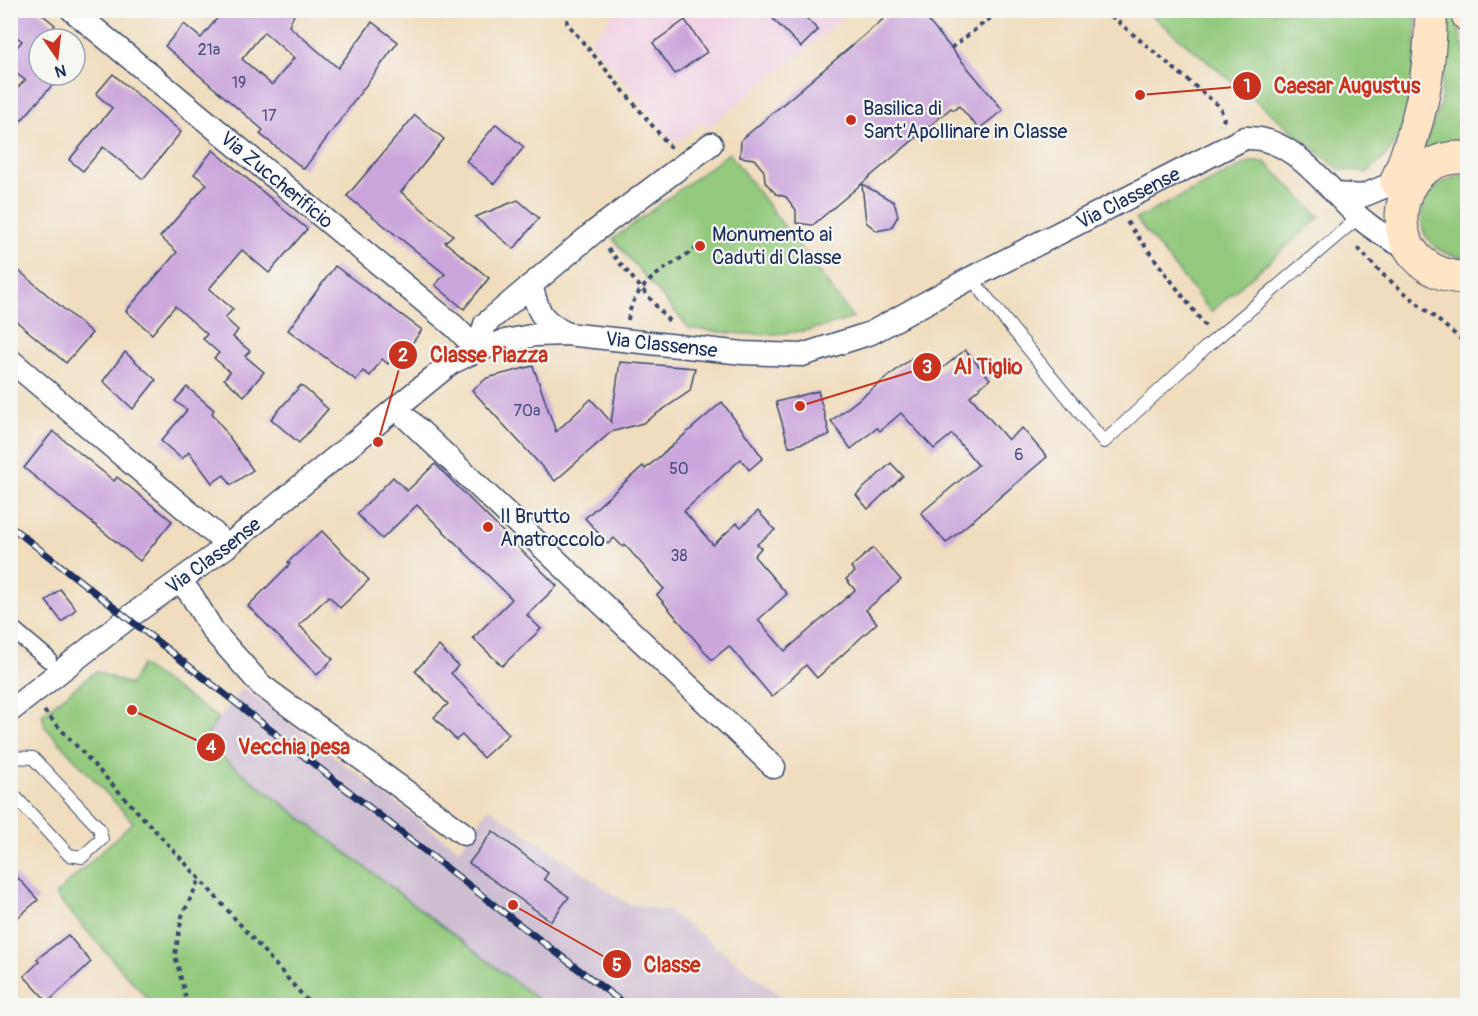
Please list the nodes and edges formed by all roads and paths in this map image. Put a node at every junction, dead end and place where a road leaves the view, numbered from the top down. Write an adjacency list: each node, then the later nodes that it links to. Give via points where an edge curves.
1 (72, 10): 30 (street, Via Zuccherificio, via 454,326)
2 (568, 10): 11 (path, via 567,23)
3 (1001, 10): 8 (path)
4 (1104, 10): 9 (path)
5 (1431, 10): 13 (main road, via 1431,57 1425,95 1415,136)
6 (1466, 10): 7 (main road)
7 (1467, 16)
8 (951, 48)
9 (1220, 107)
10 (711, 144): 17 (street)
11 (674, 151)
12 (1467, 158): 20 (main road, via 1441,161 1409,186 1401,217)
13 (1396, 182): 14 (street, via 1362,195)
14 (1337, 194): 16 (street, Via Classense); 21 (street, Via Classense, via 1276,142 1245,138)
15 (1137, 216): 27 (path, via 1126,221)
16 (1359, 218): 20 (street, Via Classense); 27 (lane)
17 (594, 232): 23 (street); 24 (path)
18 (1351, 239): 28 (path, via 1381,273)
19 (700, 246): 24 (path)
20 (1410, 250): 22 (main road, via 1434,272)
21 (971, 278): 27 (lane, via 1104,442); 29 (street, Via Classense, via 871,333 802,356)
22 (1461, 282)
23 (531, 285): 26 (street, via 538,312 546,322); 30 (street, via 485,324)
24 (640, 287): 25 (path); 29 (path)
25 (628, 323)
26 (567, 334): 29 (street, Via Classense); 30 (street, Via Classense, via 536,335)
27 (1215, 339)
28 (1467, 345)
29 (690, 346)
30 (477, 350): 32 (street, Via Classense, via 451,363)
31 (10, 360): 33 (street)
32 (396, 408): 33 (street, Via Classense); 40 (street)
33 (226, 547): 34 (street, Via Classense)
34 (180, 581): 38 (street, Via Classense); 42 (street, via 213,631 261,685)
35 (10, 627): 36 (street)
36 (48, 658)
37 (42, 709): 43 (path)
38 (10, 711)
39 (10, 757): 41 (lane, via 33,758 99,828 102,839 82,857 69,855)
40 (774, 767)
41 (10, 791)
42 (464, 834)
43 (200, 879): 44 (path, via 182,916 175,955); 45 (path)
44 (188, 1005)
45 (312, 1005)

